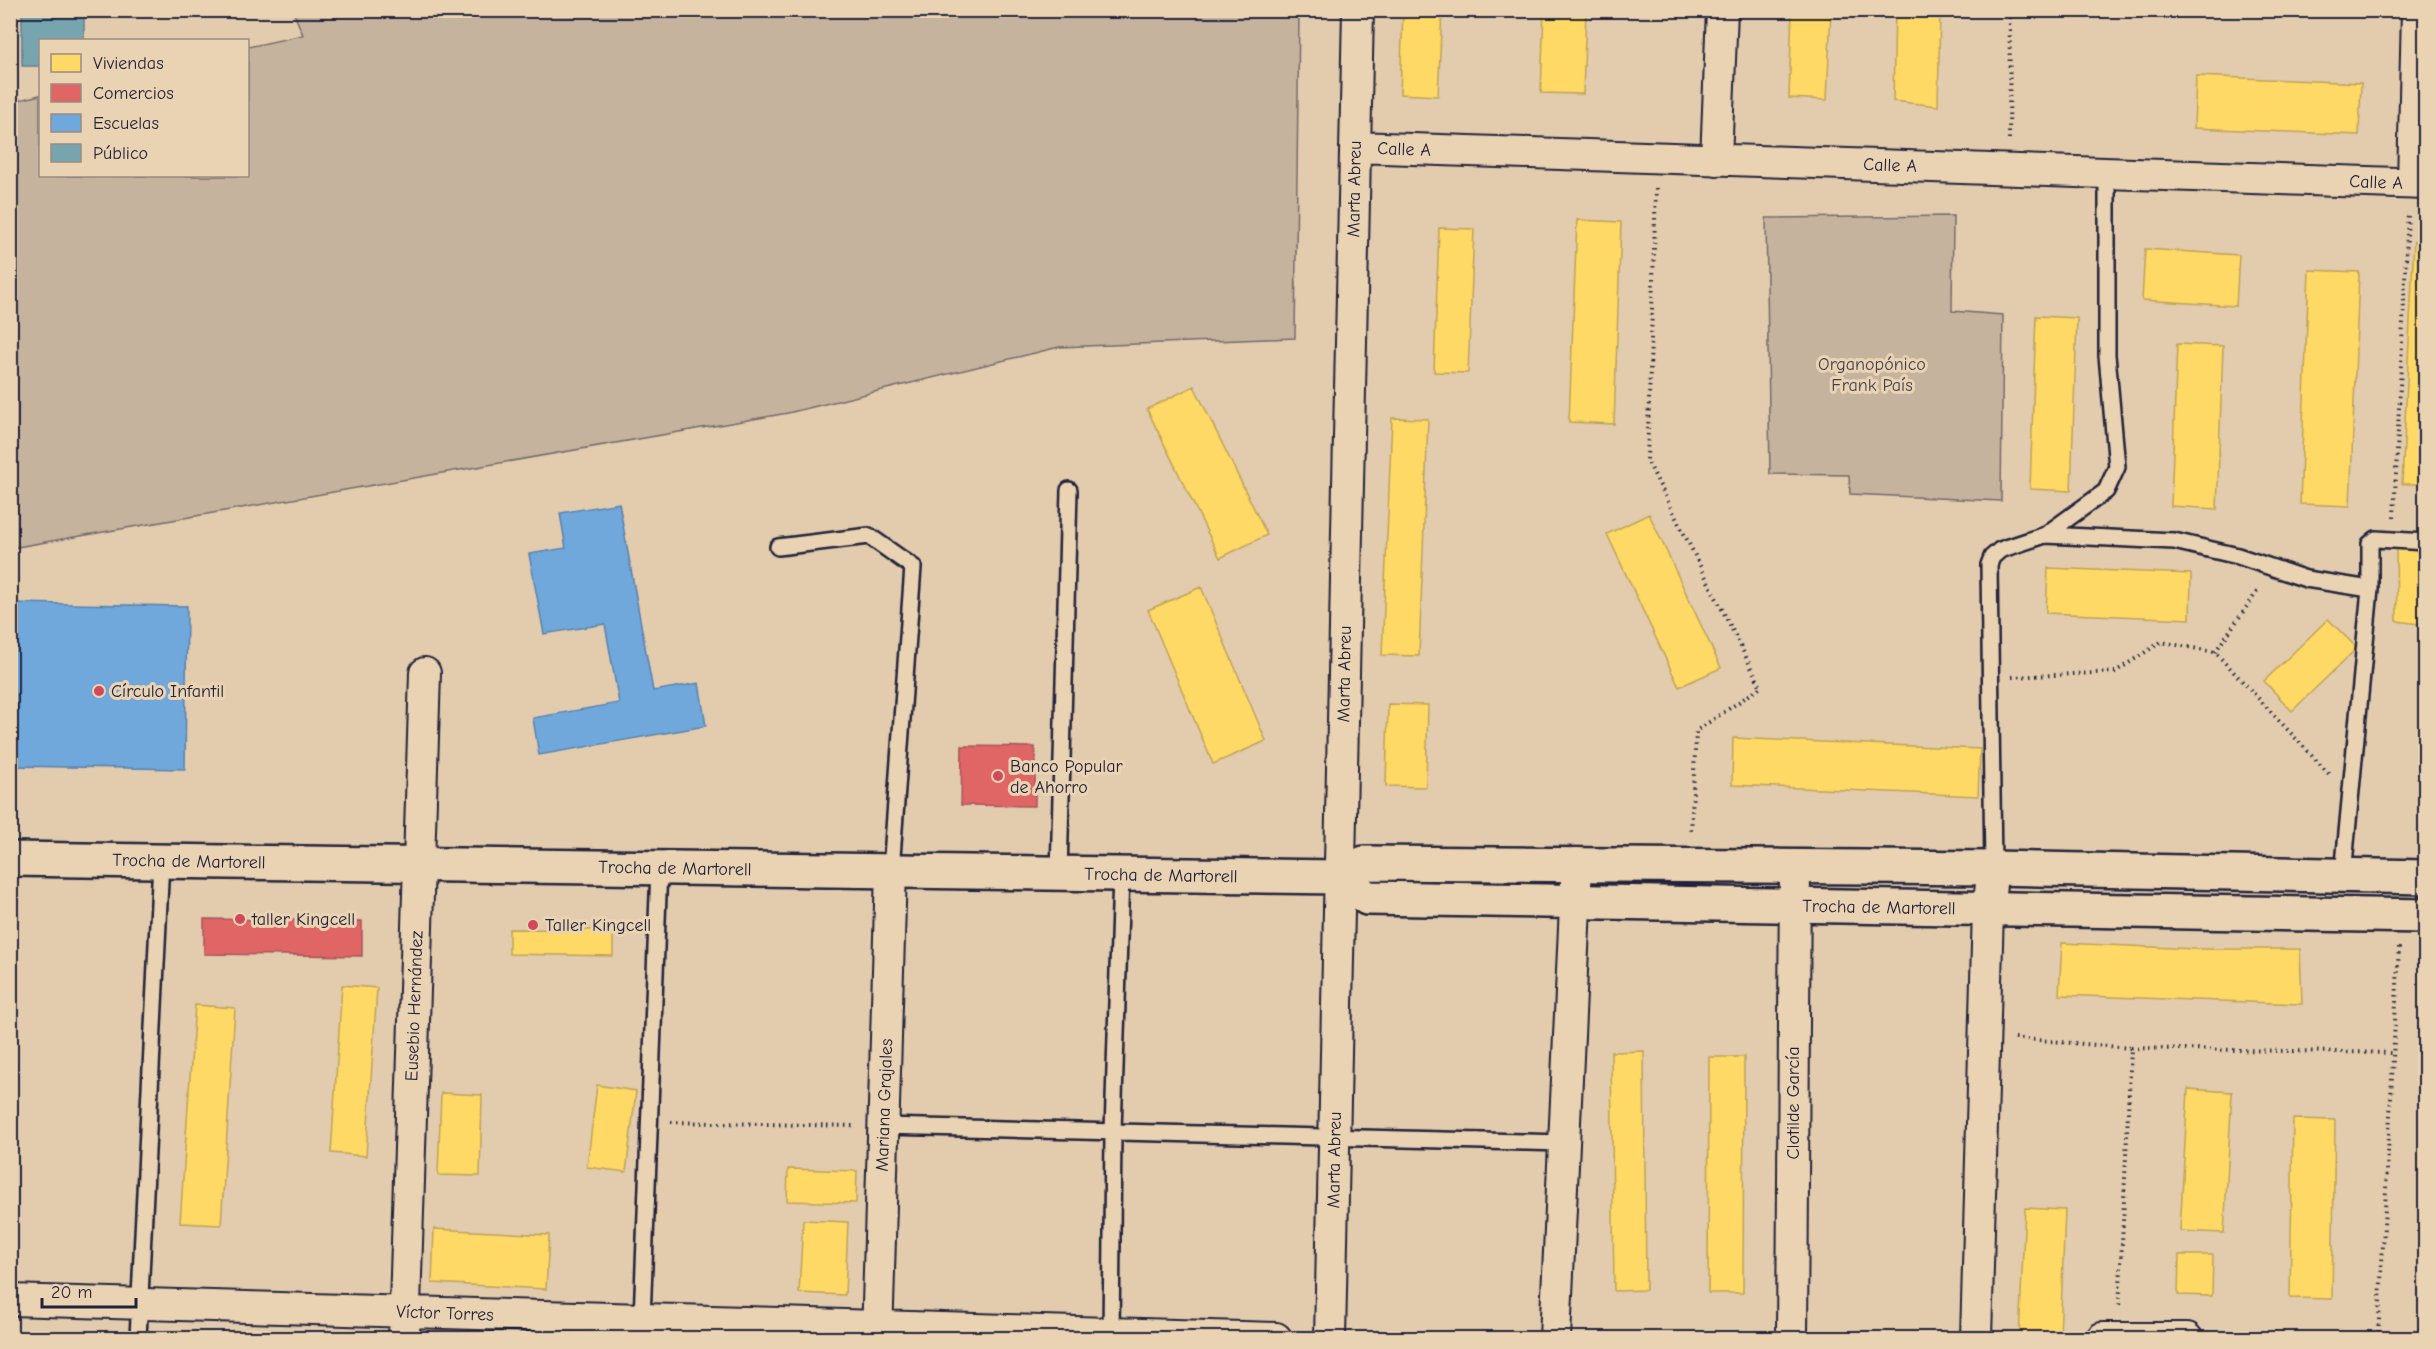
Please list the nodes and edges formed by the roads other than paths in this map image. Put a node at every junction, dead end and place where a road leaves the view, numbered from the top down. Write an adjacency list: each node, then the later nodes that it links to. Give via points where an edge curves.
1 (1358, 10): 4 (street, Marta Abreu)
2 (1722, 10): 5 (street)
3 (2416, 10): 7 (street)
4 (1355, 147): 5 (street, Calle A); 26 (street, Marta Abreu)
5 (1716, 160): 6 (street, Calle A)
6 (2108, 173): 7 (street, Calle A); 9 (lane, via 2107,355 2116,467 2106,491)
7 (2419, 183)
8 (1069, 490): 22 (lane)
9 (2045, 535): 12 (lane, via 2174,541 2238,556 2306,579); 20 (lane, via 2000,550 1989,566)
10 (2426, 542): 12 (lane, via 2376,539 2370,544)
11 (778, 547): 21 (lane, via 869,536 913,567)
12 (2370, 589): 24 (lane)
13 (425, 673): 17 (street, Eusebio Hernández)
14 (10, 859): 15 (street, Trocha de Martorell)
15 (160, 861): 17 (street, Trocha de Martorell); 36 (lane)
16 (1577, 863): 18 (street); 26 (street, via 1364,863); 27 (street)
17 (419, 864): 19 (street, Trocha de Martorell); 38 (street, Eusebio Hernández)
18 (1795, 867): 20 (street); 28 (street, Clotilde García)
19 (659, 868): 21 (street, Trocha de Martorell); 37 (lane)
20 (1993, 868): 24 (street); 29 (street)
21 (891, 871): 22 (street, Trocha de Martorell); 31 (street, Mariana Grajales)
22 (1059, 874): 23 (street, Trocha de Martorell)
23 (1121, 874): 26 (street, Trocha de Martorell); 32 (lane)
24 (2343, 876): 25 (street)
25 (2426, 877)
26 (1340, 878): 27 (street, Trocha de Martorell, via 1366,898); 33 (street, Marta Abreu)
27 (1575, 902): 28 (street, Trocha de Martorell); 34 (street)
28 (1795, 905): 29 (street, Trocha de Martorell); 45 (street, Clotilde García)
29 (1988, 909): 30 (street, Trocha de Martorell); 46 (street)
30 (2413, 916)
31 (883, 1126): 32 (lane); 39 (street, Mariana Grajales)
32 (1113, 1132): 33 (lane); 40 (lane)
33 (1334, 1136): 34 (lane); 43 (street, Marta Abreu)
34 (1563, 1143): 44 (street)
35 (10, 1300): 36 (street, Víctor Torres)
36 (140, 1304): 38 (street, Víctor Torres); 41 (lane)
37 (642, 1319): 38 (street, Víctor Torres); 39 (street, Víctor Torres)
38 (404, 1325)
39 (877, 1332): 40 (street, Víctor Torres)
40 (1112, 1336): 42 (street, Víctor Torres)
41 (138, 1338)
42 (1276, 1338)
43 (1330, 1338)
44 (1555, 1338)
45 (1792, 1338)
46 (1976, 1338)
47 (2107, 1338): 48 (street)
48 (2187, 1338)

